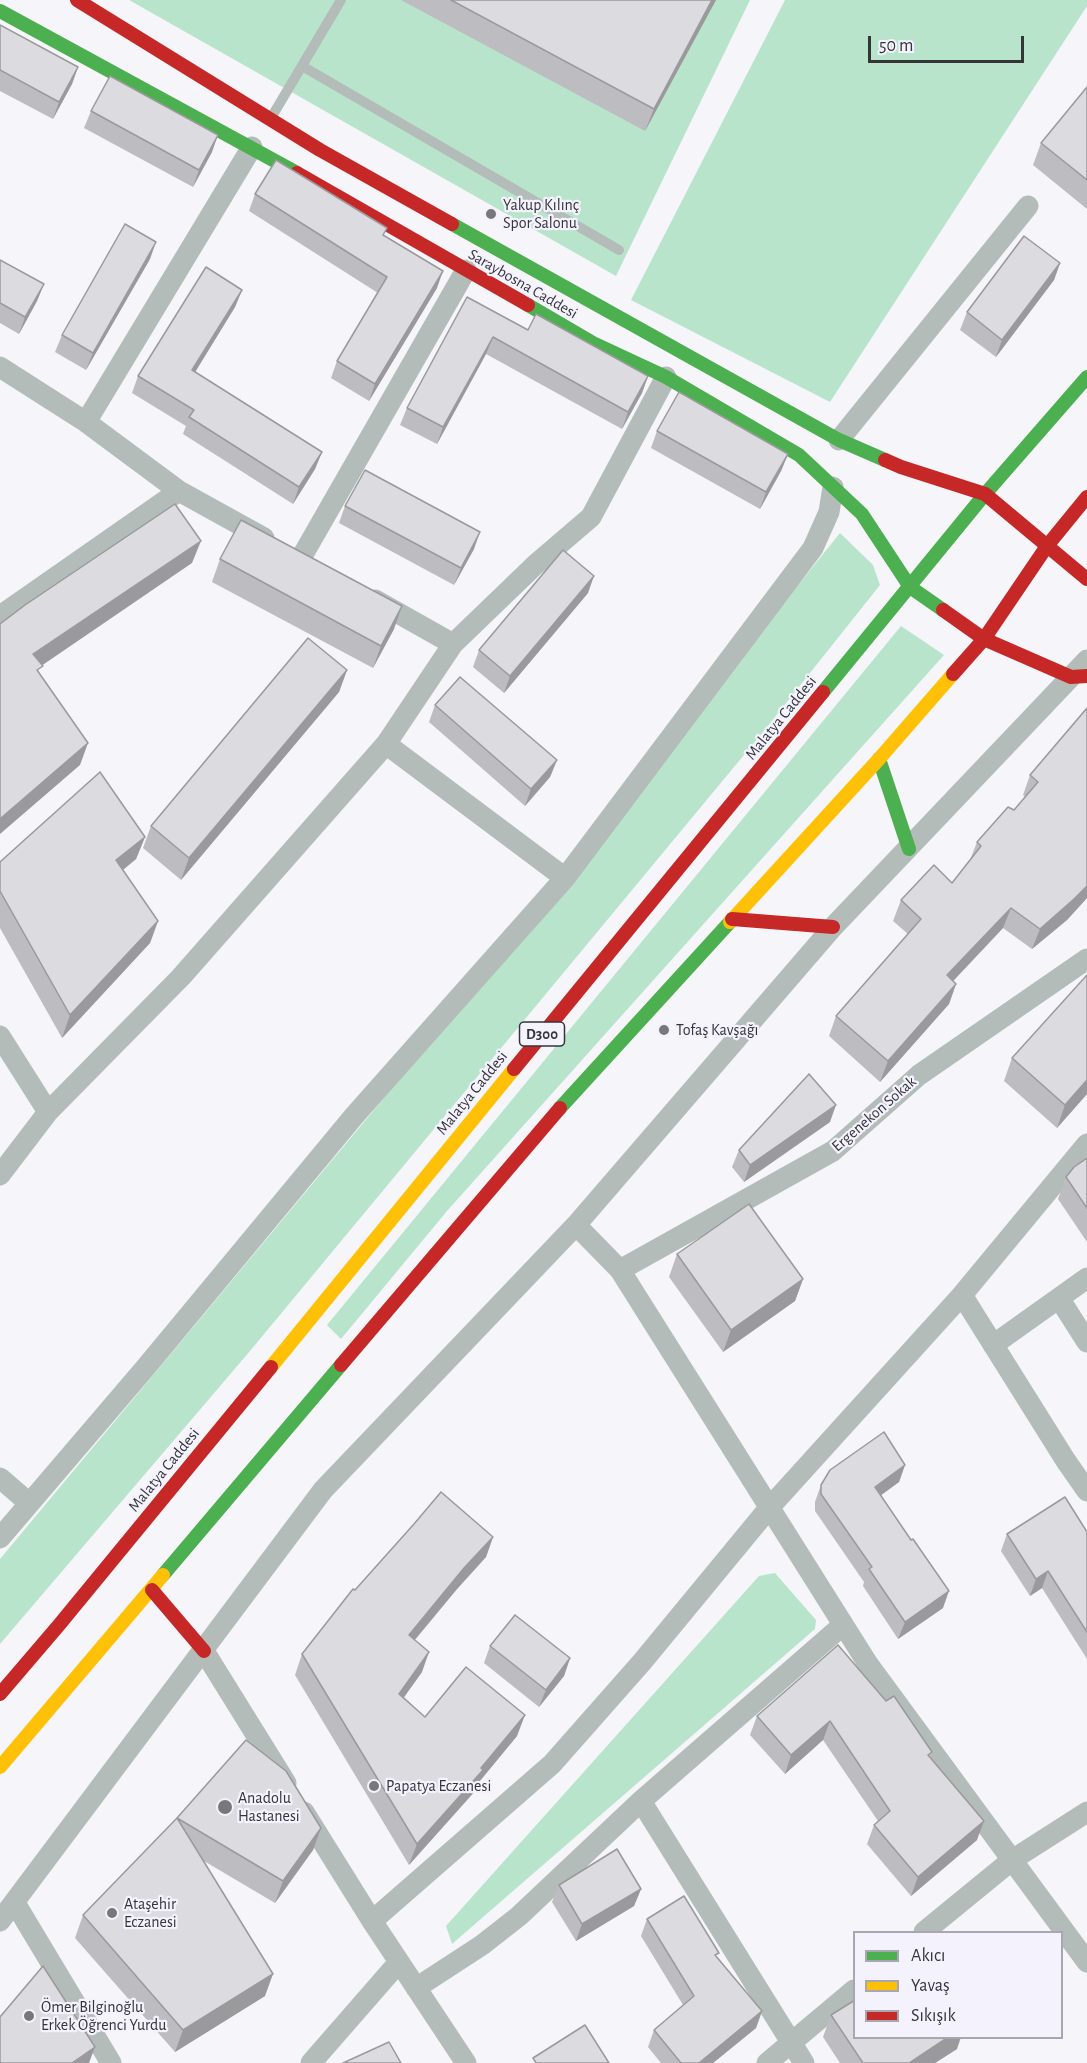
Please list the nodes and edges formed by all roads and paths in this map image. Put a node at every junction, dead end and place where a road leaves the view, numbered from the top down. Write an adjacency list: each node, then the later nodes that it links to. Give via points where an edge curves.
1 (77, 0): 5 (main road, Saraybosna Caddesi)
2 (341, 0): 4 (lane)
3 (0, 11): 6 (main road, Saraybosna Caddesi)
4 (302, 66): 5 (lane); 8 (lane)
5 (270, 119): 14 (main road, Saraybosna Caddesi)
6 (252, 147): 9 (main road, Saraybosna Caddesi); 13 (street)
7 (1028, 206): 14 (street)
8 (619, 250)
9 (466, 270): 11 (main road, Saraybosna Caddesi, via 594,343); 20 (street)
10 (0, 367): 13 (street)
11 (666, 377): 15 (main road, Saraybosna Caddesi, via 799,455); 27 (street, via 591,517)
12 (1087, 377): 17 (main road, Malatya Caddesi / D300)
13 (86, 422): 16 (street)
14 (840, 440): 17 (main road, Saraybosna Caddesi, via 901,467)
15 (833, 487): 23 (main road, Saraybosna Caddesi, via 862,514); 33 (street, via 829,512 813,548)
16 (178, 491): 20 (street); 25 (street)
17 (985, 494): 19 (main road); 23 (main road, Malatya Caddesi / D300)
18 (1087, 497): 19 (main road)
19 (1047, 546): 22 (main road); 26 (main road)
20 (301, 558): 21 (street)
21 (321, 570)
22 (1087, 579)
23 (910, 587): 26 (main road, Saraybosna Caddesi); 56 (main road, Malatya Caddesi / D300)
24 (362, 592): 27 (street)
25 (0, 616)
26 (984, 639): 29 (main road, Saraybosna Caddesi); 31 (main road)
27 (453, 644): 30 (street)
28 (1087, 660): 29 (street)
29 (1079, 677): 32 (street)
30 (386, 744): 33 (street); 38 (street, via 181,977)
31 (879, 759): 32 (main road); 34 (main road)
32 (909, 849): 35 (street)
33 (565, 878): 50 (street, via 354,1116)
34 (732, 919): 35 (main road); 53 (main road, via 563,1104)
35 (833, 927): 41 (street)
36 (1087, 959): 42 (street, Ergenekon Sokak, via 919,1075 833,1151)
37 (0, 1036): 38 (street)
38 (48, 1112): 40 (street)
39 (1087, 1144): 44 (street)
40 (0, 1175)
41 (576, 1226): 42 (street); 55 (street, via 323,1490)
42 (620, 1270): 51 (street)
43 (1087, 1278): 45 (street)
44 (962, 1294): 47 (street); 51 (street)
45 (1059, 1298): 46 (street); 47 (street)
46 (1087, 1342)
47 (993, 1345): 49 (street)
48 (0, 1478): 50 (street)
49 (1087, 1491)
50 (30, 1503): 52 (street)
51 (769, 1508): 54 (street); 63 (street, via 552,1764)
52 (0, 1538)
53 (152, 1590): 55 (main road); 57 (main road)
54 (843, 1625): 58 (street); 60 (street)
55 (204, 1651): 61 (street); 63 (street)
56 (0, 1694)
57 (0, 1767)
58 (641, 1800): 67 (street, via 519,1916); 69 (street)
59 (1087, 1812): 60 (street)
60 (1012, 1860): 64 (street); 66 (street)
61 (15, 1903): 62 (street); 70 (street)
62 (0, 1921)
63 (372, 1921): 65 (street)
64 (925, 1931)
65 (399, 1962): 67 (street); 71 (street)
66 (1087, 1962)
67 (416, 1988): 72 (street)
68 (853, 1992): 69 (street)
69 (791, 2042): 73 (street); 74 (street)
70 (111, 2063)
71 (311, 2063)
72 (466, 2063)
73 (767, 2063)
74 (804, 2063)

